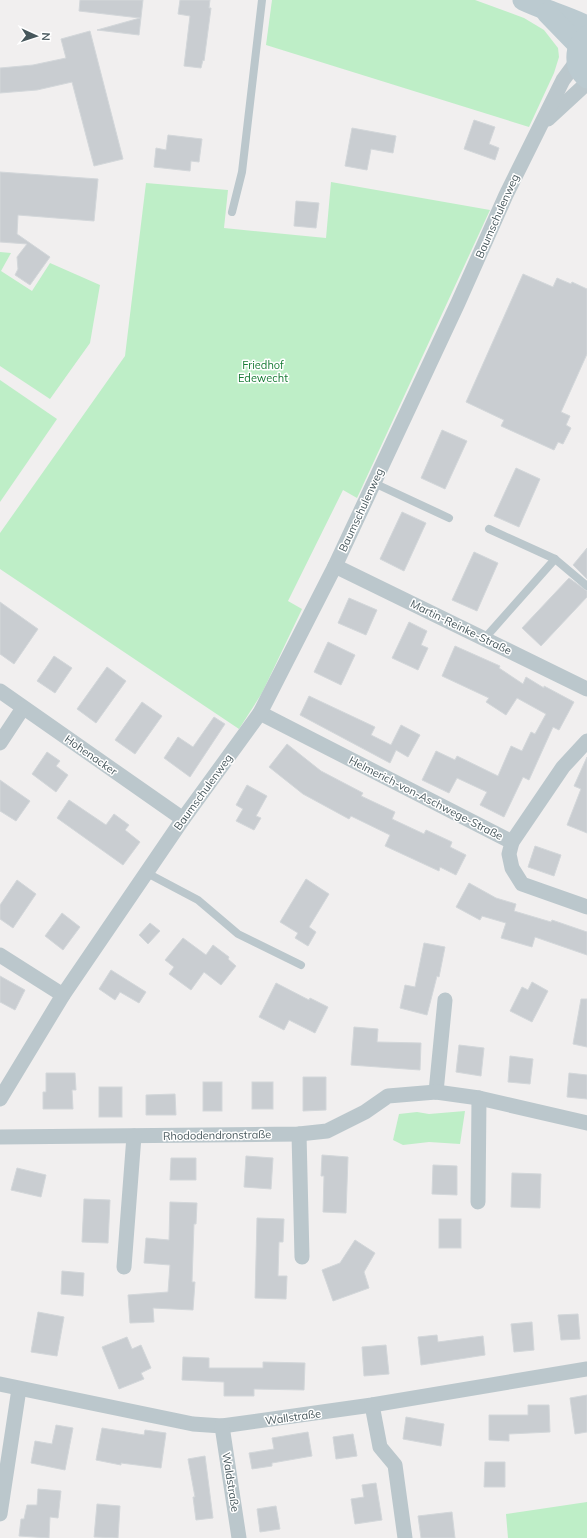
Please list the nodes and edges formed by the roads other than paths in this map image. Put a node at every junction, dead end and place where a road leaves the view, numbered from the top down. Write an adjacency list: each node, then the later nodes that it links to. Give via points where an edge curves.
1 (262, 0): 8 (lane, via 242,172)
2 (523, 0): 3 (main road)
3 (544, 9): 4 (main road); 5 (main road)
4 (587, 26)
5 (582, 55): 7 (street, Baumschulenweg, via 563,80)
6 (587, 83): 7 (street, Baumschulenweg)
7 (539, 128): 9 (street, Baumschulenweg)
8 (232, 212)
9 (374, 483): 10 (lane); 13 (street, Baumschulenweg)
10 (449, 518)
11 (489, 529): 12 (lane)
12 (555, 559): 14 (lane); 15 (lane)
13 (335, 566): 15 (street, Martin-Reinke-Straße); 19 (street, Baumschulenweg)
14 (587, 586)
15 (485, 638): 16 (street, Martin-Reinke-Straße)
16 (587, 689)
17 (0, 691): 18 (street, Hohenacker)
18 (24, 708): 21 (street); 22 (street, Hohenacker)
19 (260, 713): 22 (street, Baumschulenweg); 23 (street, Helmerich-von-Aschwege-Straße)
20 (587, 741): 23 (street, via 563,767)
21 (0, 743)
22 (183, 819): 24 (street, Baumschulenweg)
23 (512, 842): 25 (street, Helmerich-von-Aschwege-Straße, via 508,854 512,868 522,884)
24 (147, 873): 27 (lane, via 198,900 238,934); 28 (street, Baumschulenweg)
25 (587, 907)
26 (0, 955): 28 (street)
27 (301, 965)
28 (63, 995): 32 (street, Baumschulenweg)
29 (445, 1000): 30 (street)
30 (436, 1092): 31 (street, Rhododendronstraße); 34 (street, Rhododendronstraße, via 388,1096 365,1112 327,1131)
31 (479, 1098): 33 (street, Rhododendronstraße); 37 (street)
32 (0, 1099)
33 (587, 1124)
34 (299, 1134): 35 (street, Rhododendronstraße); 38 (street)
35 (134, 1136): 36 (street, Rhododendronstraße); 39 (street)
36 (0, 1137)
37 (478, 1202)
38 (302, 1257)
39 (124, 1267)
40 (587, 1369): 43 (street, Wallstraße)
41 (0, 1384): 42 (street, Wallstraße)
42 (20, 1389): 44 (street, Wallstraße, via 193,1424); 45 (street)
43 (372, 1405): 44 (street, Wallstraße); 47 (street, via 380,1447 395,1465)
44 (222, 1426): 46 (street, Waldstraße)
45 (0, 1514)
46 (239, 1538)
47 (405, 1538)

